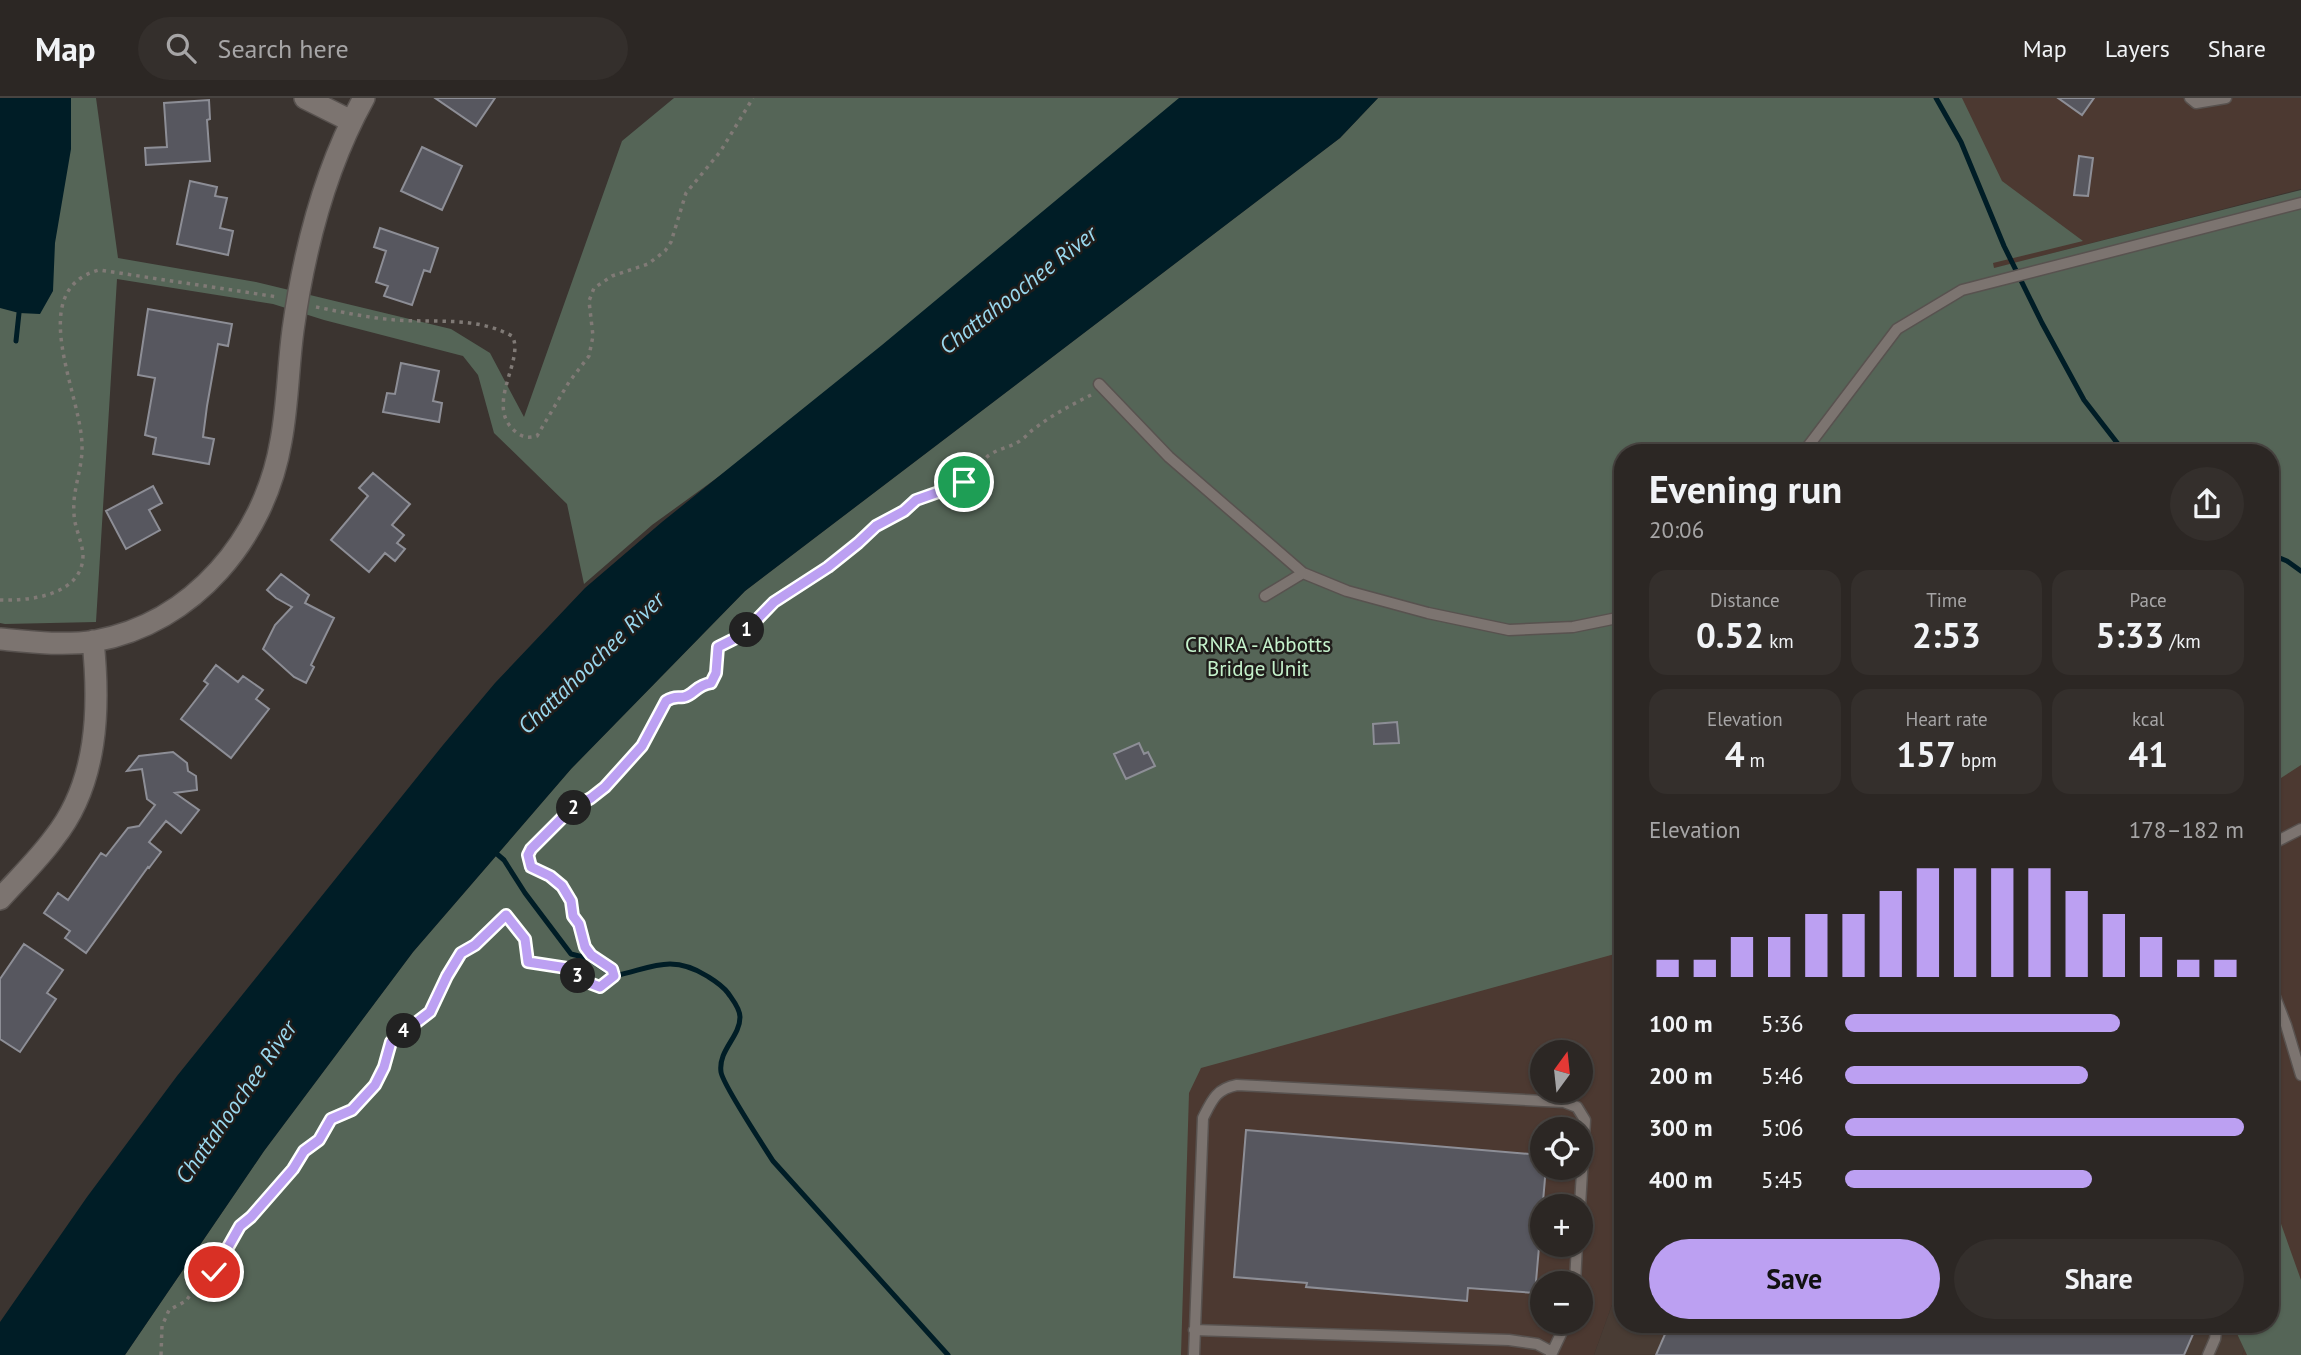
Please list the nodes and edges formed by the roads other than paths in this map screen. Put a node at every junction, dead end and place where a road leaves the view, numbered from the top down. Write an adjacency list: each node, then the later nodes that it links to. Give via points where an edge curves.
1 (305, 98): 5 (street)
2 (364, 98): 5 (street)
3 (2190, 98): 4 (lane, via 2196,103)
4 (2226, 98)
5 (351, 121): 13 (street, via 308,249 281,441 257,516 227,564 190,600 145,626)
6 (2301, 203): 8 (lane, via 1962,290 1897,329)
7 (1099, 384): 9 (lane, via 1169,457)
8 (1810, 444)
9 (1303, 573): 10 (lane); 11 (lane, via 1347,591 1509,629)
10 (1265, 596)
11 (1614, 618)
12 (0, 639): 13 (street, via 42,644)
13 (93, 642): 16 (street, via 97,684 94,738 84,781 55,838)
14 (2301, 829): 15 (lane)
15 (2279, 840)
16 (0, 899)
17 (2279, 1010): 18 (lane)
18 (2301, 1075)
19 (1581, 1194): 20 (lane, via 1585,1120 1577,1107 1564,1102 1224,1088 1203,1118)
20 (1194, 1329): 23 (lane, via 1509,1340 1537,1344); 24 (lane)
21 (2216, 1333): 25 (lane)
22 (1561, 1334): 23 (lane)
23 (1552, 1353)
24 (1194, 1355)
25 (2208, 1355)

